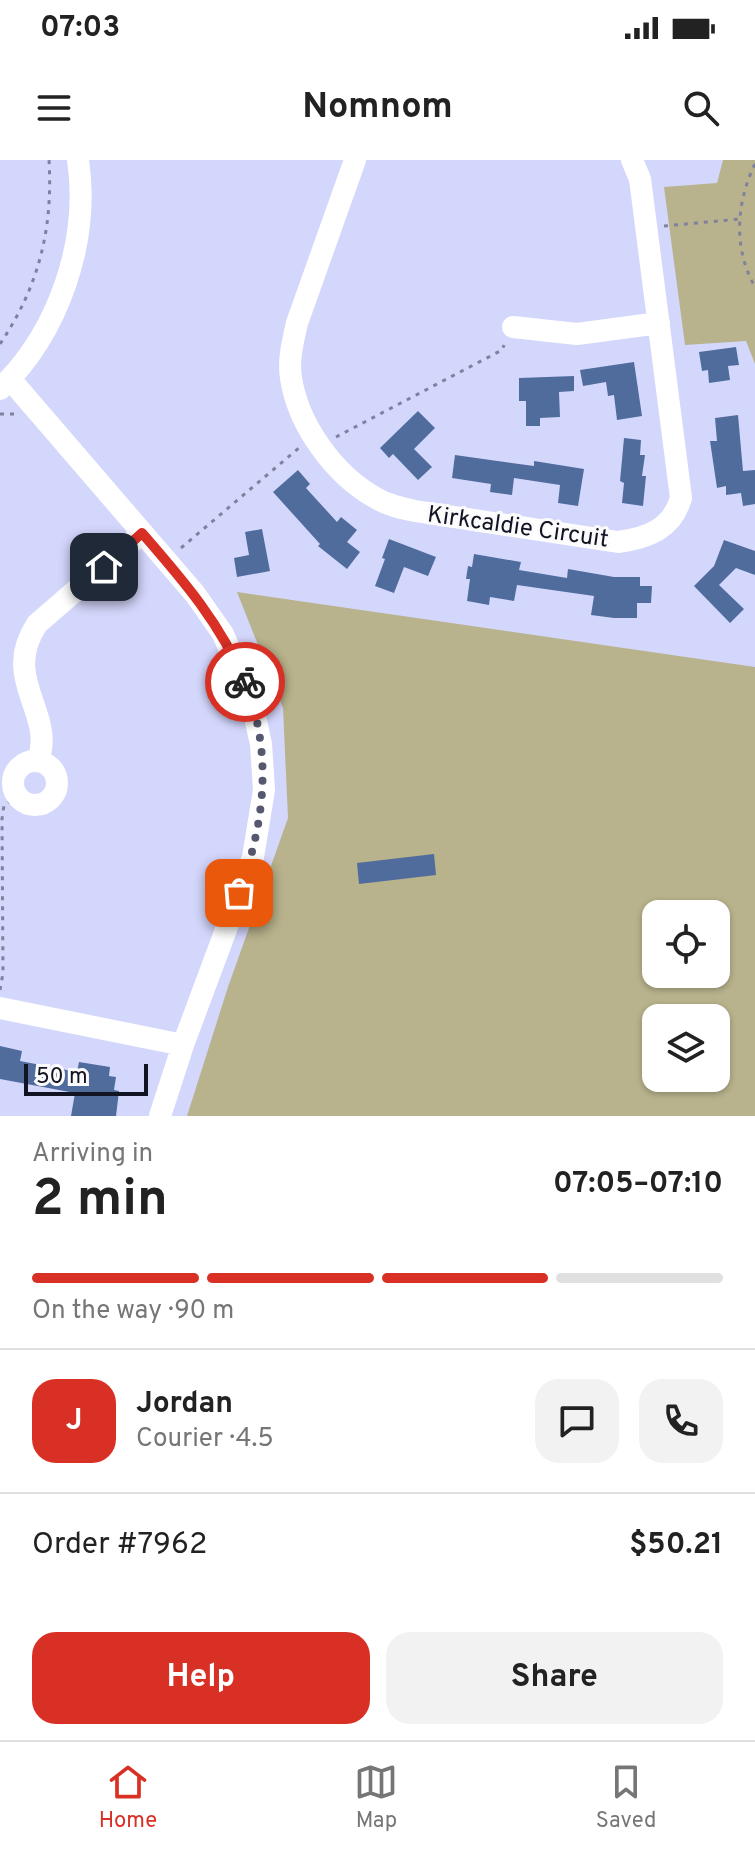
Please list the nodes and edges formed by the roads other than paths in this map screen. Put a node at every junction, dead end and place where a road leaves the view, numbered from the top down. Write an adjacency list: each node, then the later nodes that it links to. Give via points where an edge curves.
1 (78, 160): 6 (street, via 80,220 72,263 48,324)
2 (355, 160): 4 (street, Kirkcaldie Circuit, via 297,323 291,377 297,403 317,440 345,476 377,499 415,511 618,542 656,532 670,521 681,498)
3 (632, 160): 4 (street, Kirkcaldie Circuit, via 640,179)
4 (659, 323): 5 (street, via 577,334)
5 (513, 327)
6 (5, 384): 7 (street)
7 (142, 533): 8 (street, via 25,639 20,657 41,738); 10 (street, via 195,594 234,655 261,744 264,790 253,857)
8 (38, 761): 8 (street, via 56,778 54,794 40,805 24,802 13,789 16,772)
9 (0, 1008): 10 (street)
10 (183, 1045): 11 (street)
11 (160, 1116)

